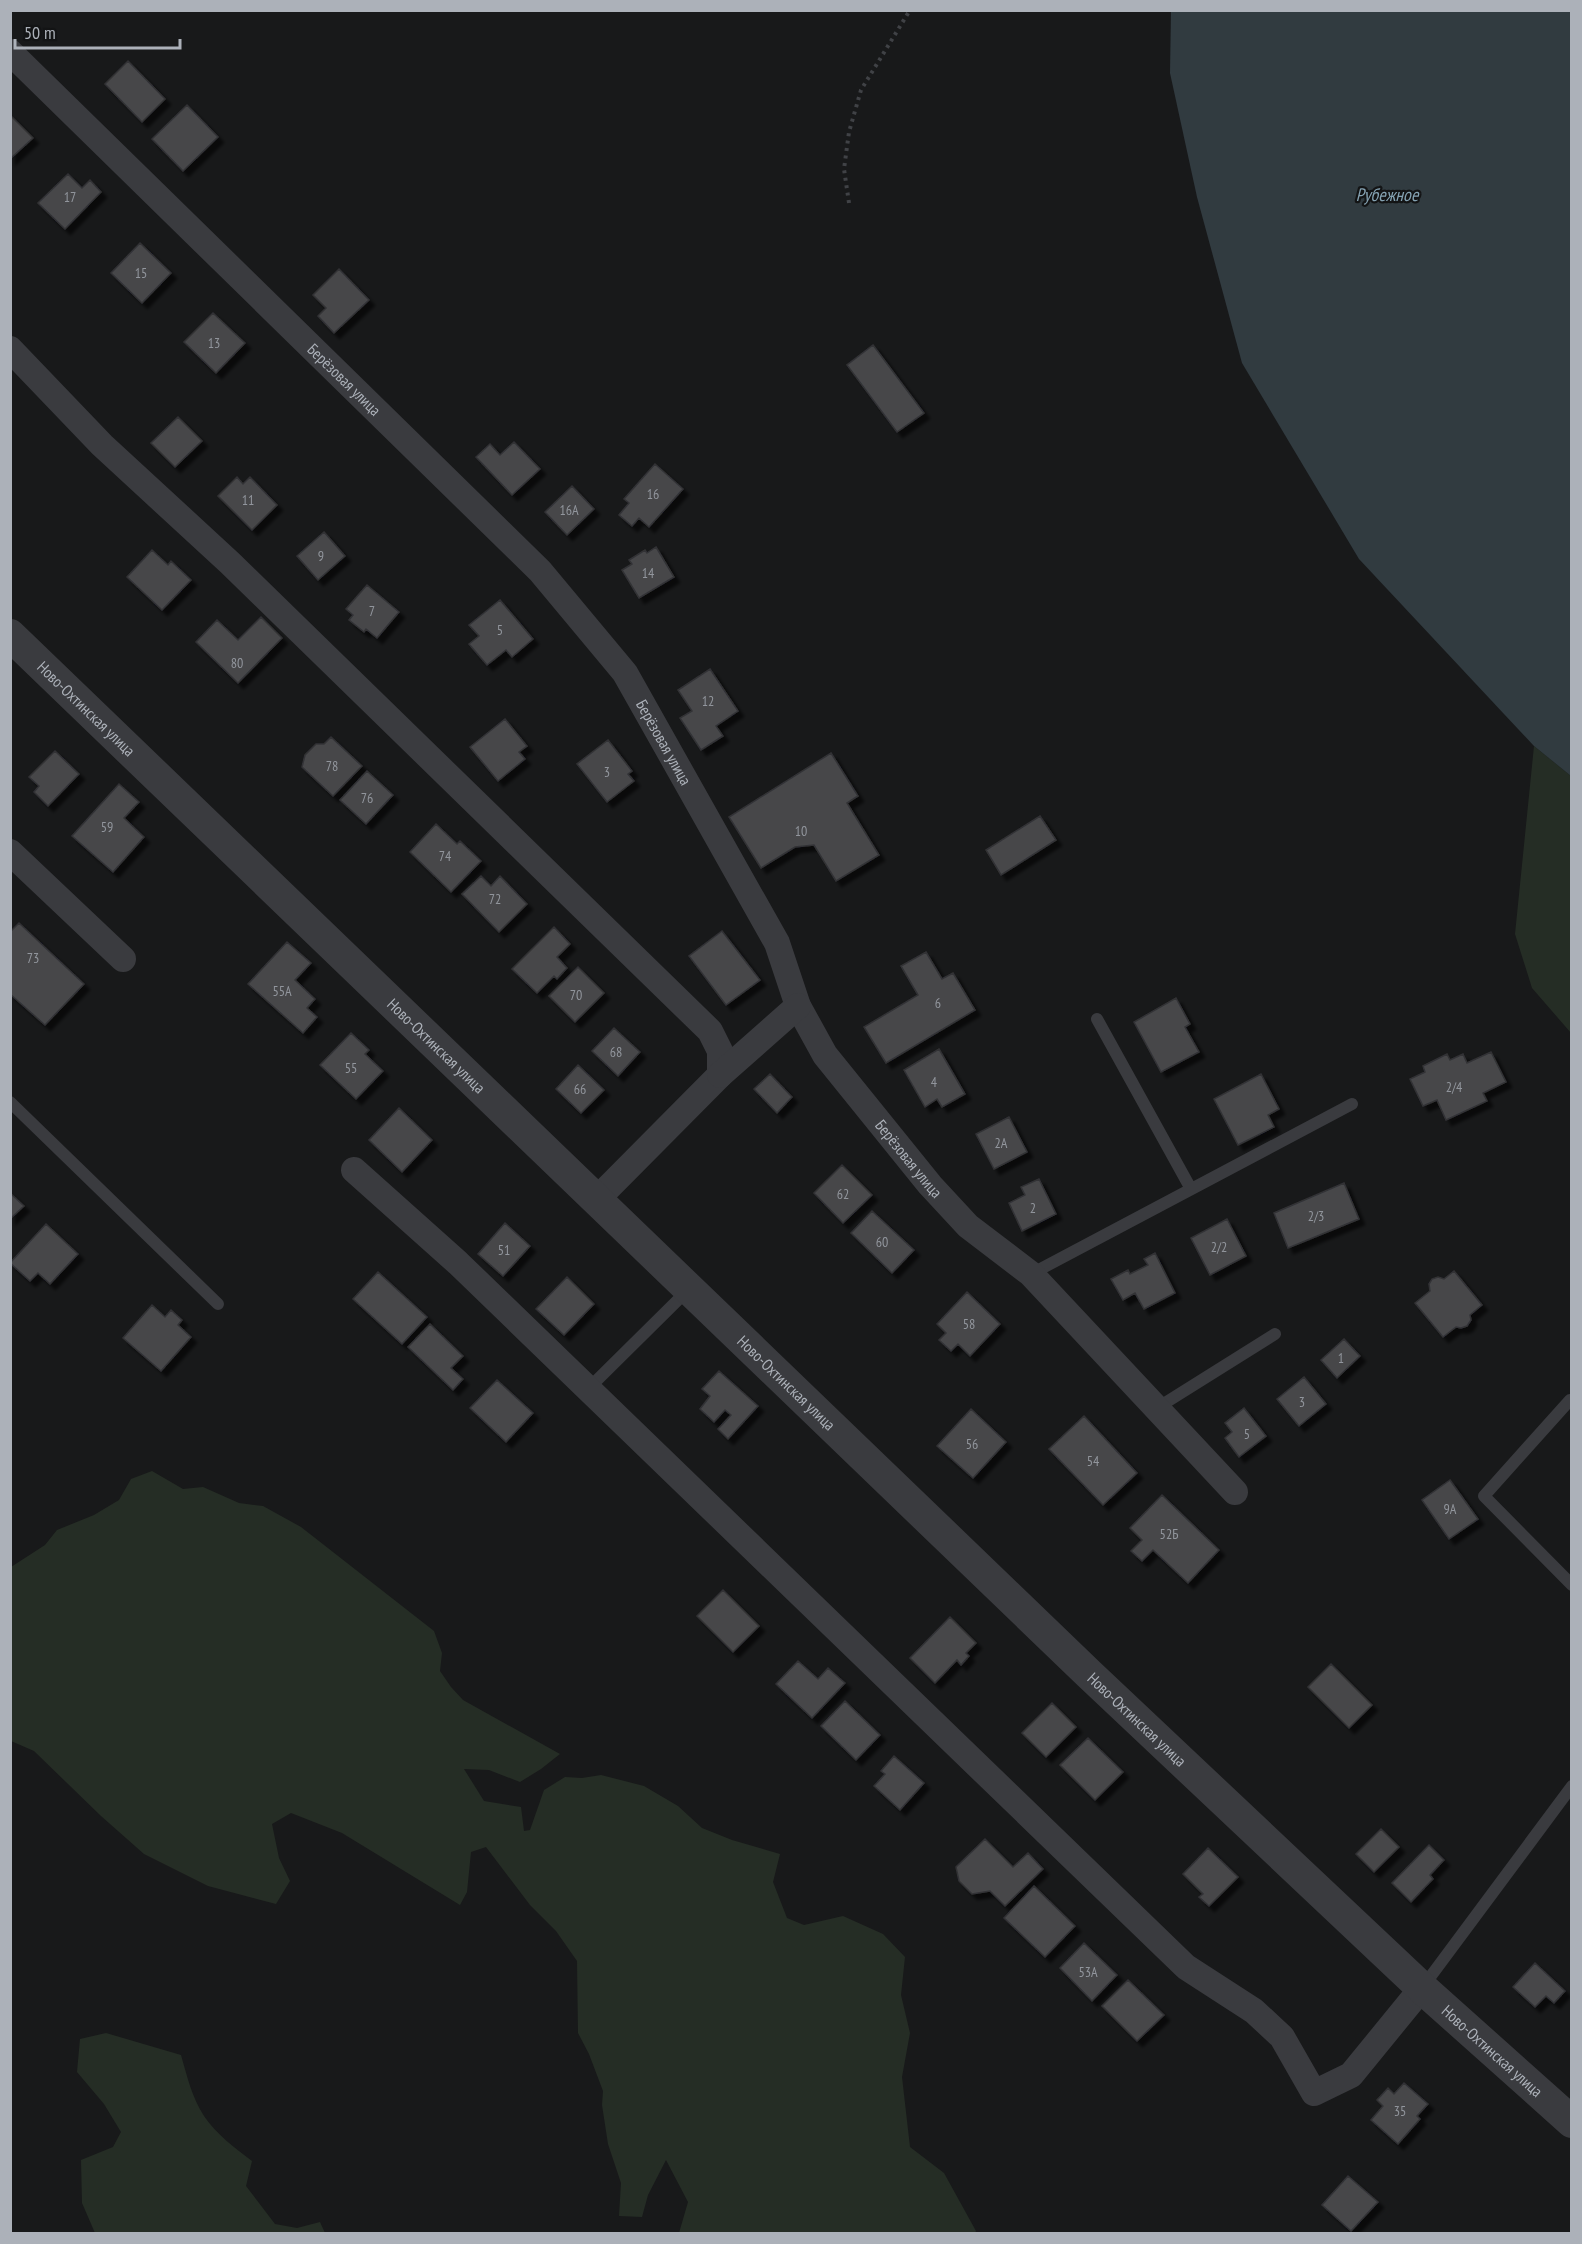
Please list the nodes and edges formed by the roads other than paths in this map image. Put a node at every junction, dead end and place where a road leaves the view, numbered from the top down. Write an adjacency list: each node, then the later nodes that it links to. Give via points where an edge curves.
1 (10, 52): 6 (street, Берёзовая улица, via 540,571 625,673 777,943)
2 (10, 349): 8 (street, via 102,445 230,563 710,1031 720,1051)
3 (10, 635): 13 (street, Ново-Охтинская улица)
4 (10, 852): 5 (street)
5 (123, 959)
6 (798, 1006): 8 (street); 14 (street, Берёзовая улица, via 825,1055 930,1185 968,1226)
7 (1097, 1019): 12 (lane)
8 (720, 1075): 13 (street)
9 (10, 1102): 16 (lane)
10 (1352, 1104): 12 (lane)
11 (354, 1170): 18 (street, via 458,1263)
12 (1191, 1189): 14 (lane)
13 (598, 1198): 15 (street, Ново-Охтинская улица)
14 (1031, 1274): 20 (street, Берёзовая улица)
15 (688, 1289): 18 (lane); 24 (street, Ново-Охтинская улица)
16 (218, 1304)
17 (1275, 1334): 20 (lane)
18 (587, 1390): 24 (street, via 1186,1967 1254,2011 1282,2037 1314,2093 1351,2075)
19 (1570, 1400): 22 (lane, via 1484,1496)
20 (1157, 1408): 21 (street, Берёзовая улица)
21 (1235, 1492)
22 (1572, 1585)
23 (1572, 1786): 24 (lane)
24 (1422, 1988): 25 (street, Ново-Охтинская улица)
25 (1572, 2122)

